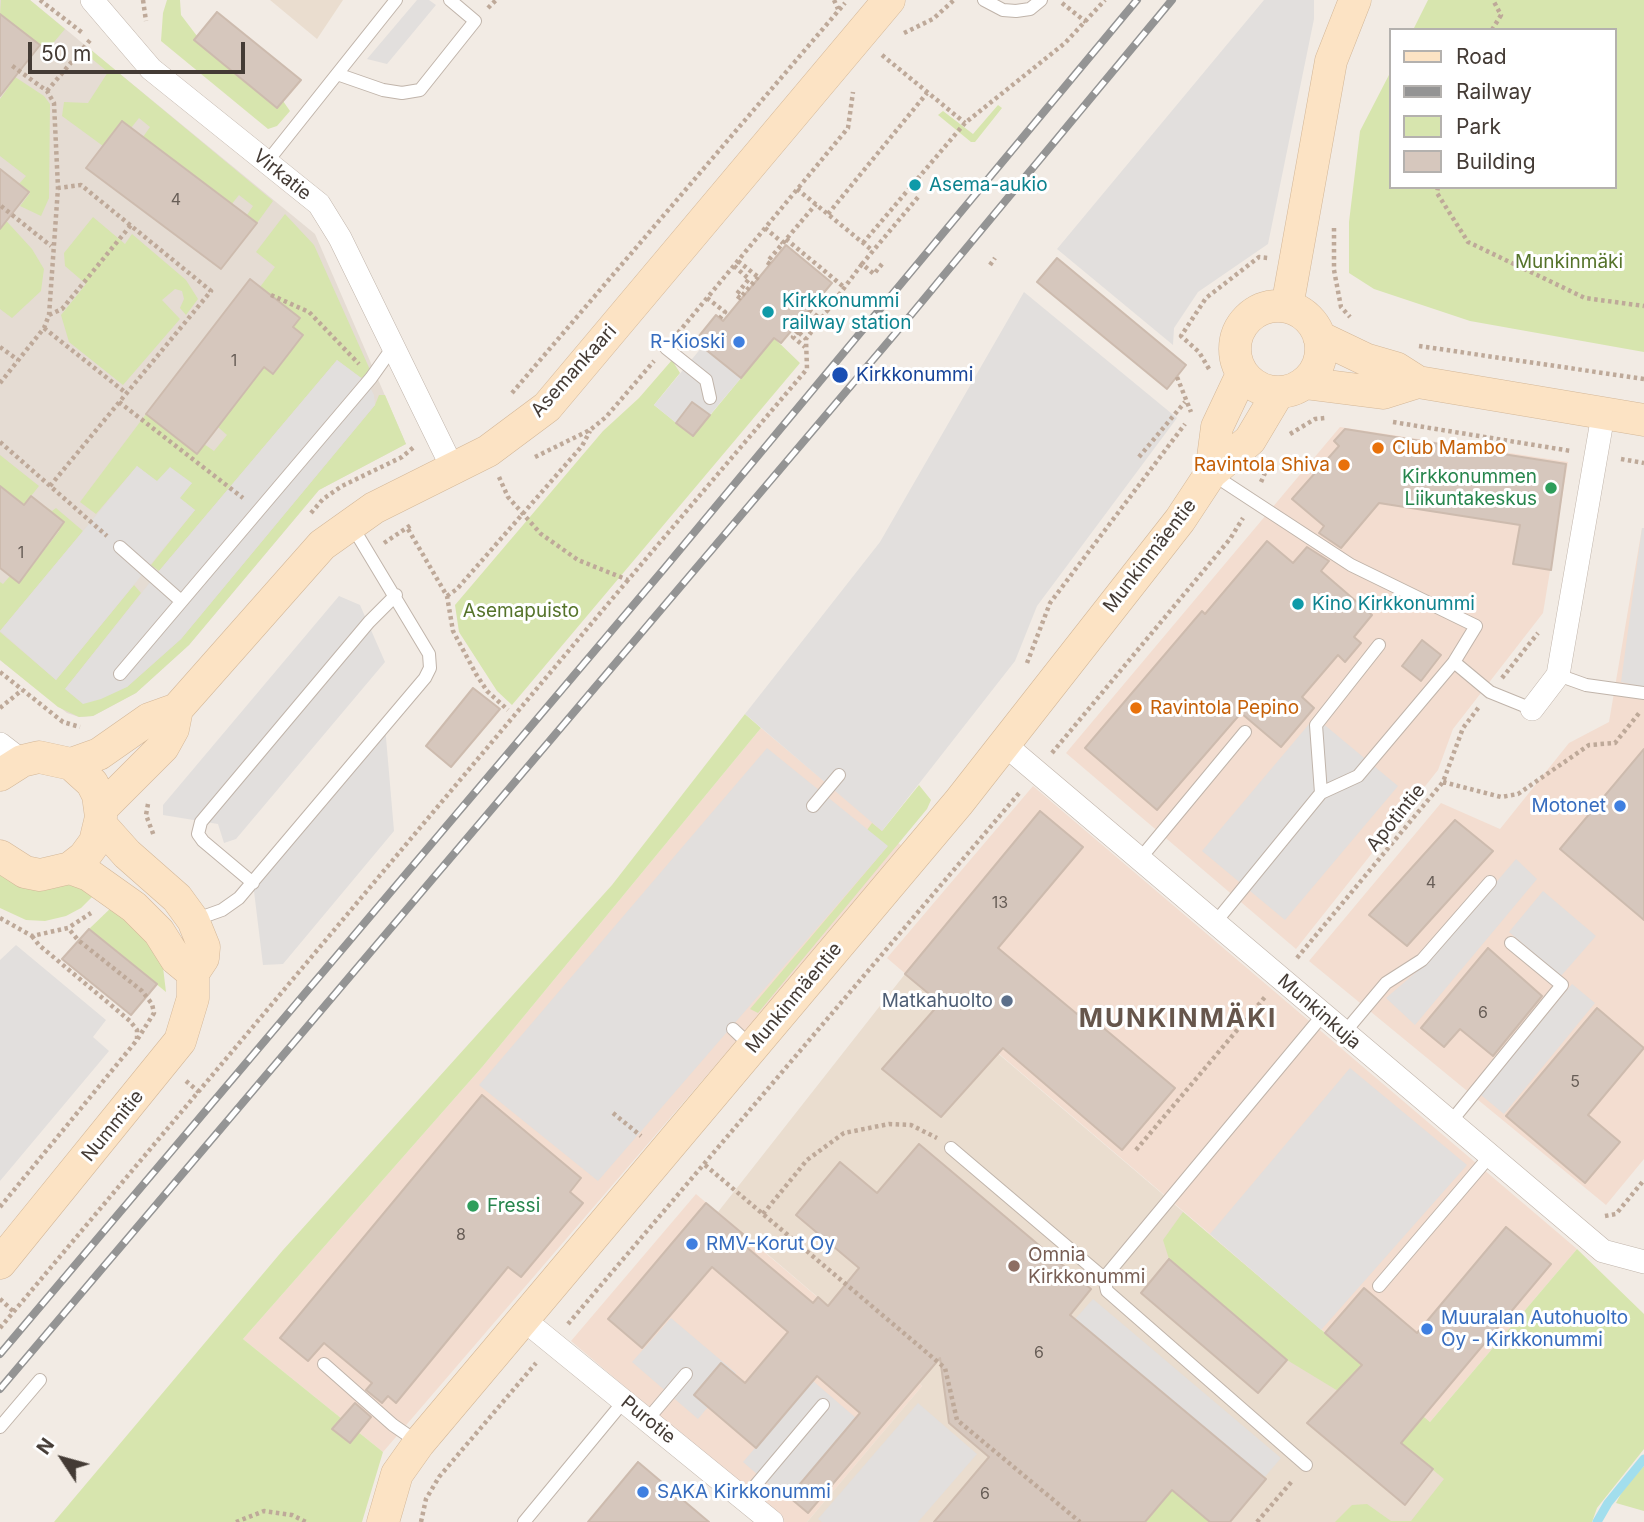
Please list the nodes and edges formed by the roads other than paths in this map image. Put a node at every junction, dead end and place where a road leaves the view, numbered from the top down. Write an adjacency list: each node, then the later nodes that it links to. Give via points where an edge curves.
1 (92, 0): 9 (street, Virkatie, via 151,69)
2 (396, 0): 8 (lane)
3 (450, 0): 8 (lane, via 475,21 420,90 383,90)
4 (889, 0): 20 (street, Asemankaari, via 547,407 488,451)
5 (984, 0): 6 (lane, via 1016,12)
6 (1041, 0)
7 (1355, 0): 10 (street, via 1331,61)
8 (337, 74): 9 (lane)
9 (267, 162): 12 (street, Virkatie, via 319,204)
10 (1287, 307): 11 (street, via 1313,323); 14 (street, via 1266,308 1247,318 1236,337)
11 (1320, 337): 15 (street, via 1396,368); 16 (street, via 1319,362)
12 (393, 347): 20 (street, Virkatie); 25 (lane)
13 (666, 348): 17 (lane, via 706,380)
14 (1242, 374): 16 (street, via 1258,388); 21 (street, Munkinmäentie, via 1217,427)
15 (1418, 382): 16 (street, via 1383,393); 18 (street)
16 (1291, 388): 21 (street, Munkinmäentie, via 1250,440)
17 (710, 398)
18 (1604, 415): 19 (street); 29 (street)
19 (1644, 420)
20 (453, 468): 22 (street, Asemankaari)
21 (1211, 473): 27 (lane, via 1351,565 1476,626); 34 (street, Munkinmäentie, via 1181,520)
22 (350, 523): 24 (lane); 31 (street, Asemankaari, via 296,571)
23 (120, 547): 25 (lane)
24 (396, 595): 45 (lane, via 429,654 430,668); 45 (lane, via 201,822 198,834 203,841)
25 (181, 601): 28 (lane)
26 (1379, 645): 38 (lane, via 1316,725)
27 (1454, 662): 32 (lane, via 1490,692); 38 (lane, via 1358,776)
28 (120, 674)
29 (1558, 675): 30 (lane, via 1586,685); 32 (street)
30 (1644, 693)
31 (177, 709): 36 (street, Asemankaari, via 149,719 99,754); 40 (street, Asemankaari, via 163,747)
32 (1532, 709)
33 (1245, 732): 42 (lane)
34 (1004, 744): 42 (street, Munkinkuja); 59 (street, Munkinmäentie, via 743,1038)
35 (7, 760): 36 (street, via 38,757)
36 (71, 764): 40 (street, Nummitie, via 92,783)
37 (839, 775): 39 (lane)
38 (1321, 793): 47 (lane)
39 (813, 806)
40 (101, 817): 43 (street, Asemankaari, via 95,842); 46 (street, Nummitie, via 127,854 177,898)
41 (0, 856): 43 (street, via 33,873)
42 (1139, 860): 47 (street, Munkinkuja)
43 (70, 868): 49 (street, via 89,874 134,906 176,960)
44 (1490, 882): 51 (lane, via 1422,960 1386,983)
45 (253, 883): 46 (lane, via 222,910)
46 (193, 920): 49 (street, Nummitie, via 204,947)
47 (1214, 924): 50 (street, Munkinkuja)
48 (1511, 943): 52 (lane, via 1562,985)
49 (193, 973): 56 (street, Nummitie, via 193,998 180,1041)
50 (1322, 1016): 51 (street, Munkinkuja); 57 (lane)
51 (1344, 1033): 52 (street, Munkinkuja)
52 (1449, 1124): 54 (street, Munkinkuja)
53 (951, 1149): 57 (lane)
54 (1489, 1157): 55 (street, Munkinkuja, via 1602,1251); 58 (lane)
55 (1644, 1262)
56 (0, 1264)
57 (1104, 1279): 68 (lane, via 1107,1292)
58 (1379, 1286)
59 (523, 1319): 63 (street, Purotie); 67 (street, Munkinmäentie)
60 (324, 1364): 67 (lane)
61 (686, 1374): 65 (lane)
62 (40, 1380): 66 (lane)
63 (624, 1401): 65 (street, Purotie); 71 (lane)
64 (823, 1405): 69 (lane)
65 (647, 1420): 69 (street, Purotie)
66 (0, 1427)
67 (419, 1443): 70 (street, Munkinmäentie, via 397,1474)
68 (1306, 1465)
69 (744, 1499): 72 (street, Purotie)
70 (383, 1522)
71 (524, 1522)
72 (772, 1522)

